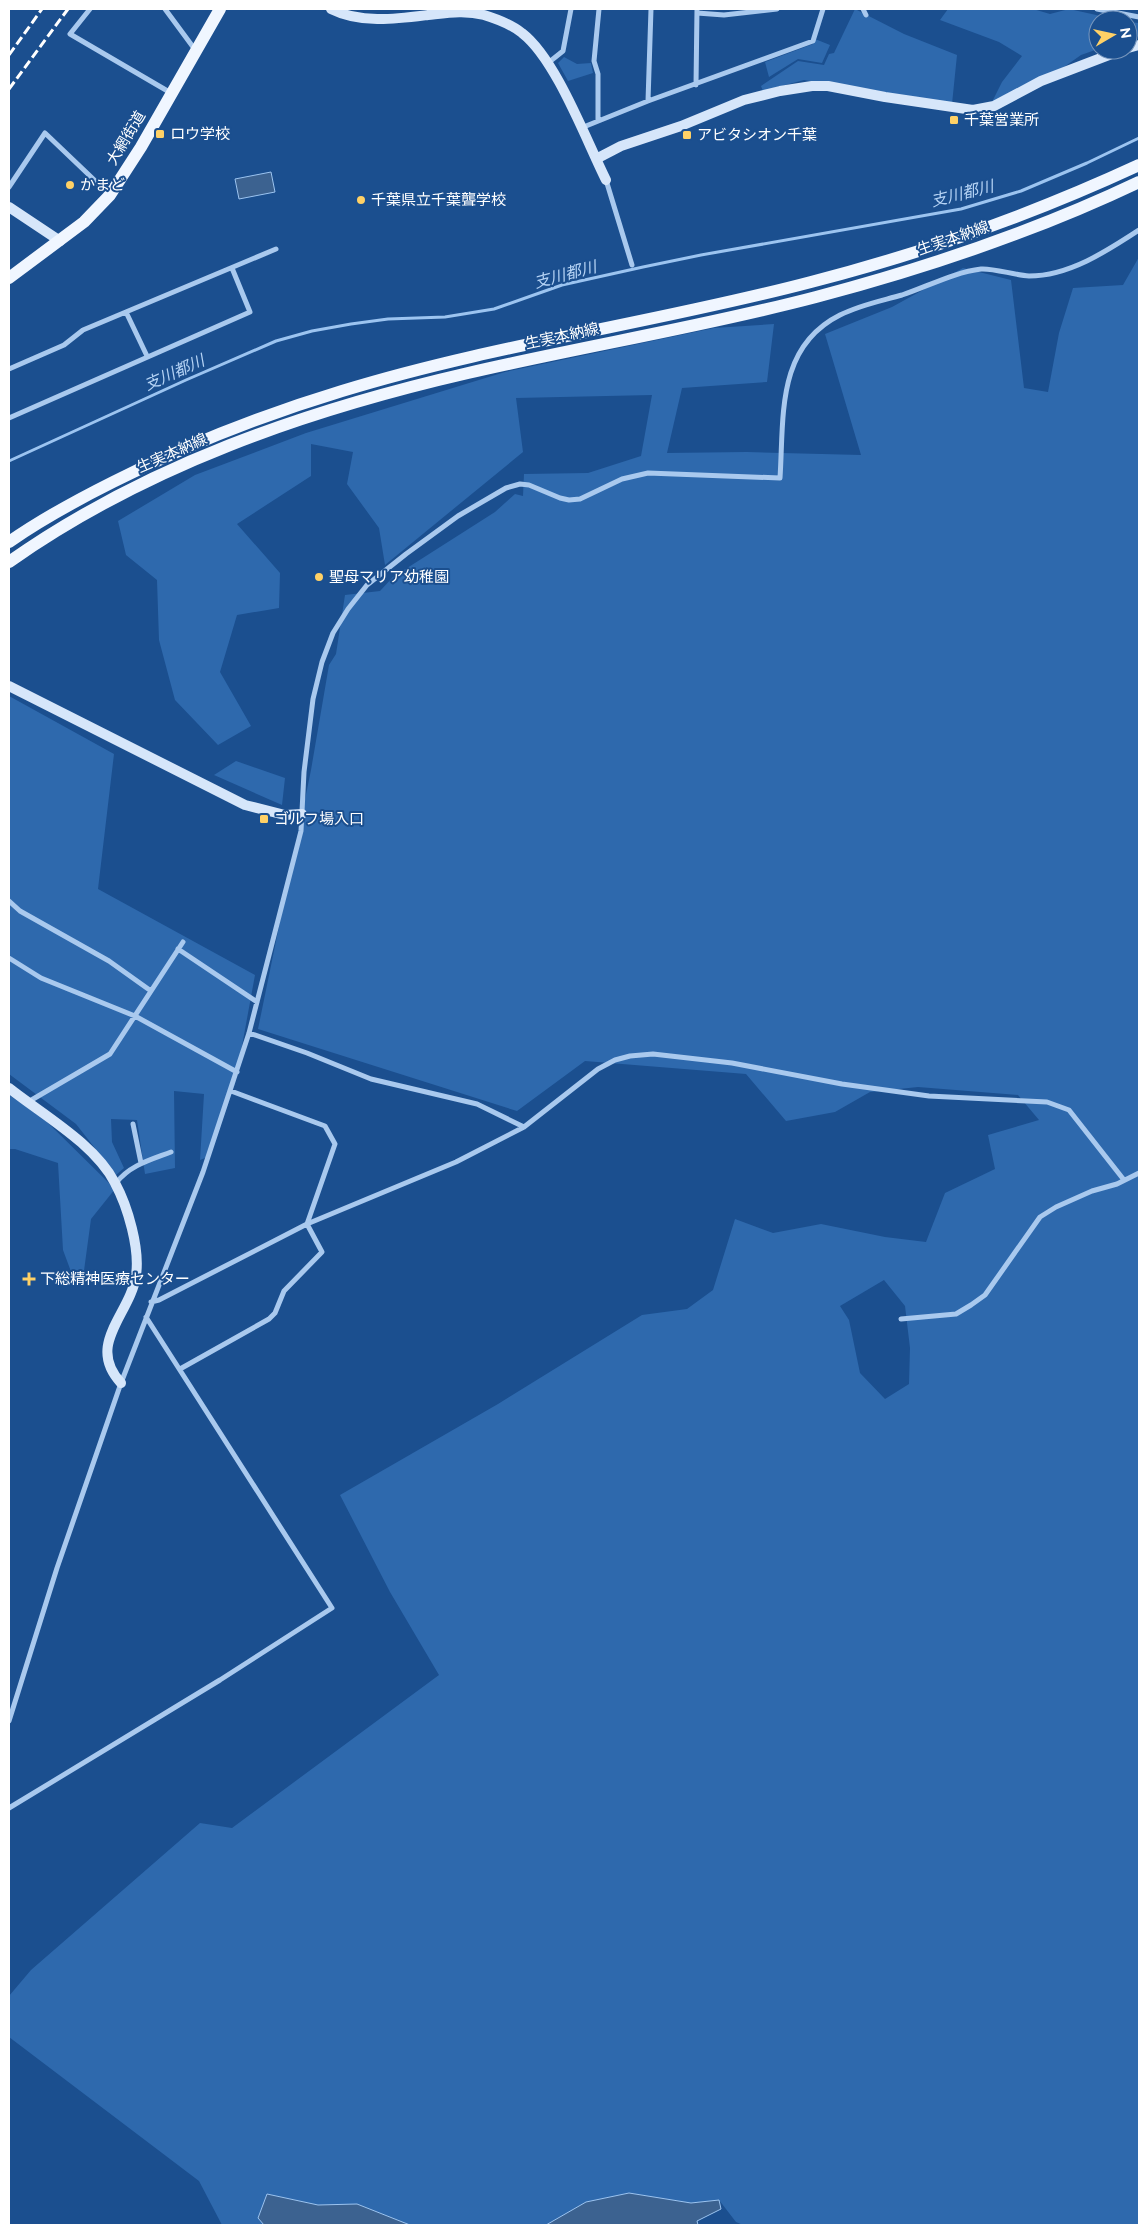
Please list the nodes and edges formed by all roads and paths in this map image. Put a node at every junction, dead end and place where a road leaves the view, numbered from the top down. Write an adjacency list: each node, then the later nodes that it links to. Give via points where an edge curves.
1 (90, 9): 21 (street, via 70,34)
2 (165, 9): 17 (street)
3 (220, 9): 17 (main road, 大網街道)
4 (331, 9): 14 (street, via 365,19)
5 (571, 9): 19 (street, via 563,51)
6 (599, 9): 23 (street, via 594,61 598,74)
7 (651, 9): 22 (street)
8 (778, 9): 13 (street, via 724,15)
9 (823, 9): 20 (street, via 813,41)
10 (863, 9): 15 (street)
11 (1097, 9): 16 (street)
12 (460, 10): 14 (street); 19 (street, via 509,25 531,42)
13 (697, 11): 20 (street)
14 (403, 13)
15 (866, 15)
16 (1139, 17)
17 (196, 52): 21 (main road, 大網街道)
18 (1096, 60): 25 (street, via 1041,81 994,106 973,110 828,86 780,91 744,100 621,146)
19 (548, 63): 24 (street)
20 (696, 85): 22 (street)
21 (171, 93): 30 (main road, 大網街道)
22 (648, 101): 23 (street)
23 (598, 120): 24 (street)
24 (581, 129): 25 (street)
25 (596, 160): 27 (street)
26 (1139, 165): 42 (main road, 生実本納線, via 1041,208 921,252 809,283 402,374 277,411 153,462 60,510)
27 (606, 180): 35 (street)
28 (1139, 182): 43 (main road, 生実本納線, via 948,258 815,297 469,372 364,399 292,423 242,440 150,480 89,512)
29 (9, 187): 30 (street, via 45,133)
30 (110, 196): 33 (main road, 大網街道)
31 (9, 207): 33 (street)
32 (1139, 230): 45 (street, via 1078,266 1038,276 982,269 859,308 825,323 810,336 790,371 786,386 780,478 648,473 622,479 580,499 569,500 520,484 506,488 458,516 367,585 333,633 313,699)
33 (60, 241): 37 (main road, 大網街道)
34 (276, 249): 36 (street)
35 (632, 265)
36 (232, 268): 38 (street); 39 (street, via 250,312)
37 (9, 278)
38 (126, 312): 39 (street); 40 (street, via 83,330 64,345)
39 (147, 356): 41 (street)
40 (9, 369)
41 (9, 418)
42 (9, 542)
43 (9, 562)
44 (9, 686): 45 (street, via 244,805 285,815)
45 (302, 814): 51 (street, via 301,831)
46 (9, 901): 50 (street, via 20,911 109,961)
47 (182, 942): 48 (street)
48 (178, 949): 50 (street); 51 (street)
49 (9, 958): 52 (street, via 41,978)
50 (151, 991): 52 (street)
51 (257, 1002): 53 (street)
52 (135, 1016): 54 (street); 57 (street, via 110,1054)
53 (249, 1033): 54 (street); 59 (street, via 371,1080 477,1104)
54 (237, 1072): 56 (street)
55 (9, 1088): 57 (street)
56 (231, 1091): 65 (street, via 325,1126 335,1144); 66 (street, via 203,1172)
57 (28, 1103): 64 (street, via 86,1148)
58 (133, 1124): 61 (street)
59 (524, 1127): 63 (street, via 598,1069 615,1060 653,1054 732,1063 842,1084 929,1096 1047,1102 1069,1110); 65 (street, via 456,1162)
60 (171, 1152): 61 (street)
61 (141, 1162): 64 (street, via 124,1172)
62 (1139, 1173): 63 (street)
63 (1124, 1180): 68 (street, via 1092,1191 1040,1217 985,1295 971,1305 956,1314)
64 (115, 1183): 70 (street, via 136,1253 136,1276 112,1331 107,1358 111,1372)
65 (308, 1224): 66 (street); 69 (street, via 322,1252 284,1291 269,1319)
66 (151, 1302): 67 (street)
67 (146, 1316): 69 (street); 70 (street)
68 (901, 1318)
69 (180, 1369): 72 (street, via 332,1608)
70 (121, 1383): 71 (street, via 57,1568)
71 (9, 1721)
72 (9, 1808)

